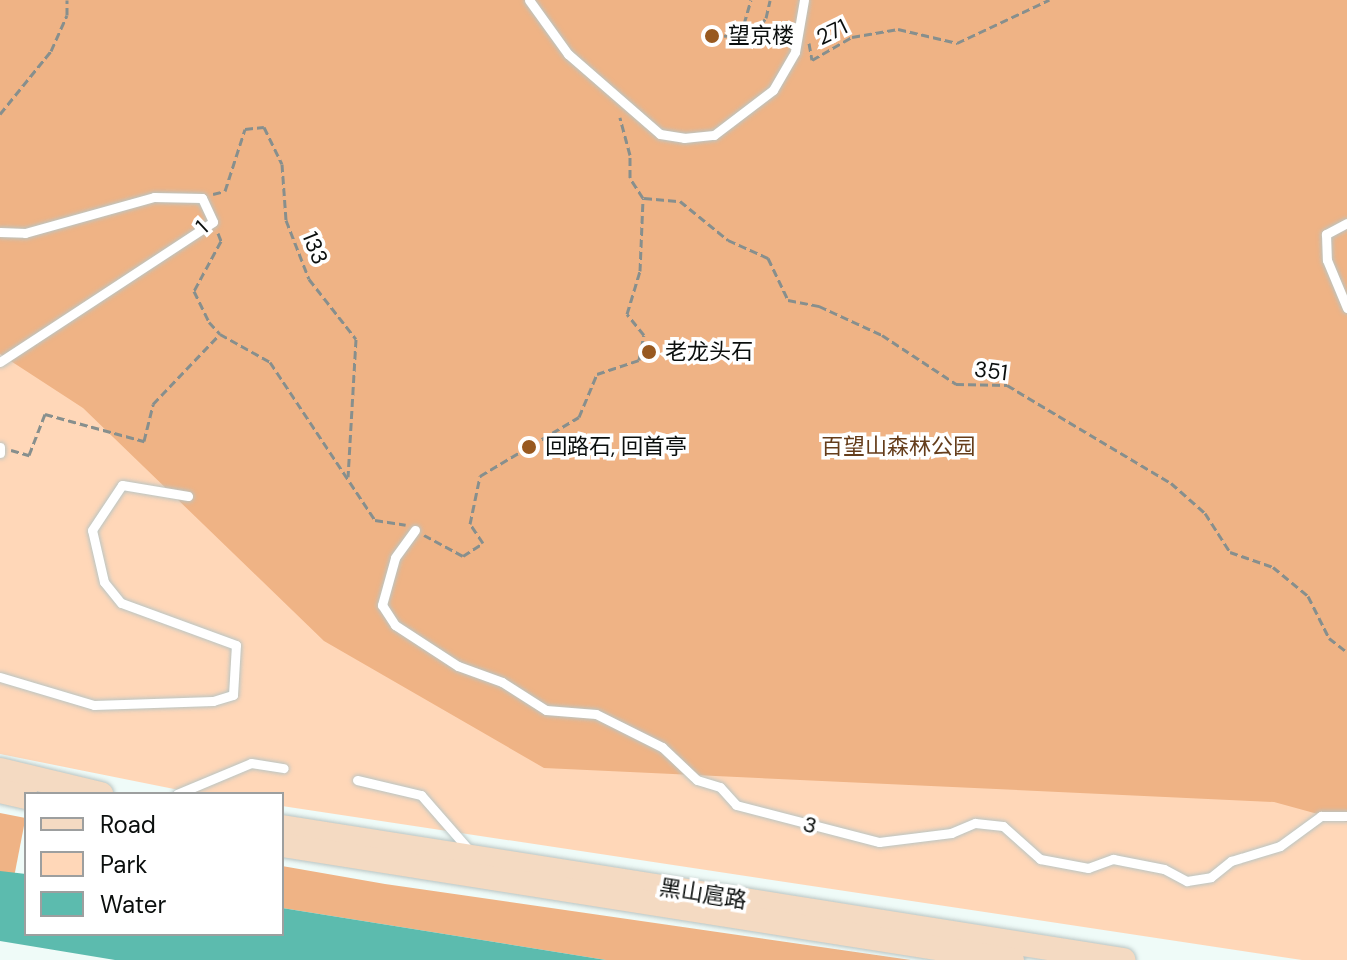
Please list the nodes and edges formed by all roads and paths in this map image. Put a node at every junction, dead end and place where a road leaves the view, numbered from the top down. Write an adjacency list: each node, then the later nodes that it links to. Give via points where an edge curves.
1 (67, 0): 11 (path, via 67,15 51,51)
2 (529, 0): 10 (lane, via 568,54)
3 (751, 0): 8 (path, via 744,24)
4 (770, 0): 8 (path, via 766,18 753,35)
5 (804, 0): 7 (lane)
6 (1049, 0): 7 (path, 271 / 271, via 957,43 898,29 852,37 812,60)
7 (804, 12): 10 (lane, via 795,52 773,90 714,135 660,134)
8 (729, 34): 9 (path)
9 (712, 36)
10 (613, 93): 13 (path, via 630,155 630,178)
11 (0, 114)
12 (202, 198): 14 (lane, 1 / 1); 16 (lane, 1 / 1, via 154,197 25,233); 21 (path, 133 / 133, via 225,191 245,129 264,127 282,164 286,220 309,279 356,339)
13 (643, 198): 23 (path, via 640,271 627,314 644,335 639,360 597,374 579,417 480,476 470,524 483,543 463,556); 24 (path, 351, via 680,201 728,240 768,258 788,300 819,306 882,335 956,384 1007,385 1171,483 1205,513 1230,552 1273,567 1308,596 1329,638)
14 (213, 222): 18 (path, via 221,241 194,291); 19 (lane, 1 / 1)
15 (1347, 223): 17 (lane, via 1326,234 1327,260)
16 (0, 232)
17 (1347, 308)
18 (220, 334): 20 (path, via 153,404 144,441 45,414 29,455); 21 (path, via 270,362)
19 (0, 362)
20 (1, 449)
21 (348, 479): 23 (path, via 375,520)
22 (188, 496): 25 (lane, via 122,485 92,530 104,582 121,603 236,645 233,695 213,701 94,705)
23 (415, 530): 33 (lane, 3 / 3, via 395,558 382,605 395,625 458,666 502,682 546,710 596,714 662,747 697,780 720,787 736,805 879,842 951,833 975,823 1003,826 1040,859 1088,868 1113,859 1164,869 1187,881 1211,877 1231,861 1280,846 1321,816)
24 (1347, 652)
25 (0, 677)
26 (284, 768): 31 (lane, via 251,763)
27 (0, 770): 30 (main road)
28 (357, 780): 36 (lane, via 421,795)
29 (0, 791): 32 (main road)
30 (93, 792)
31 (182, 792)
32 (24, 797)
33 (1347, 816)
34 (284, 827): 36 (main road, 黑山扈路)
35 (284, 845): 37 (main road, 黑山扈路)
36 (474, 857): 38 (main road, 黑山扈路)
37 (1012, 960)
38 (1124, 960)

